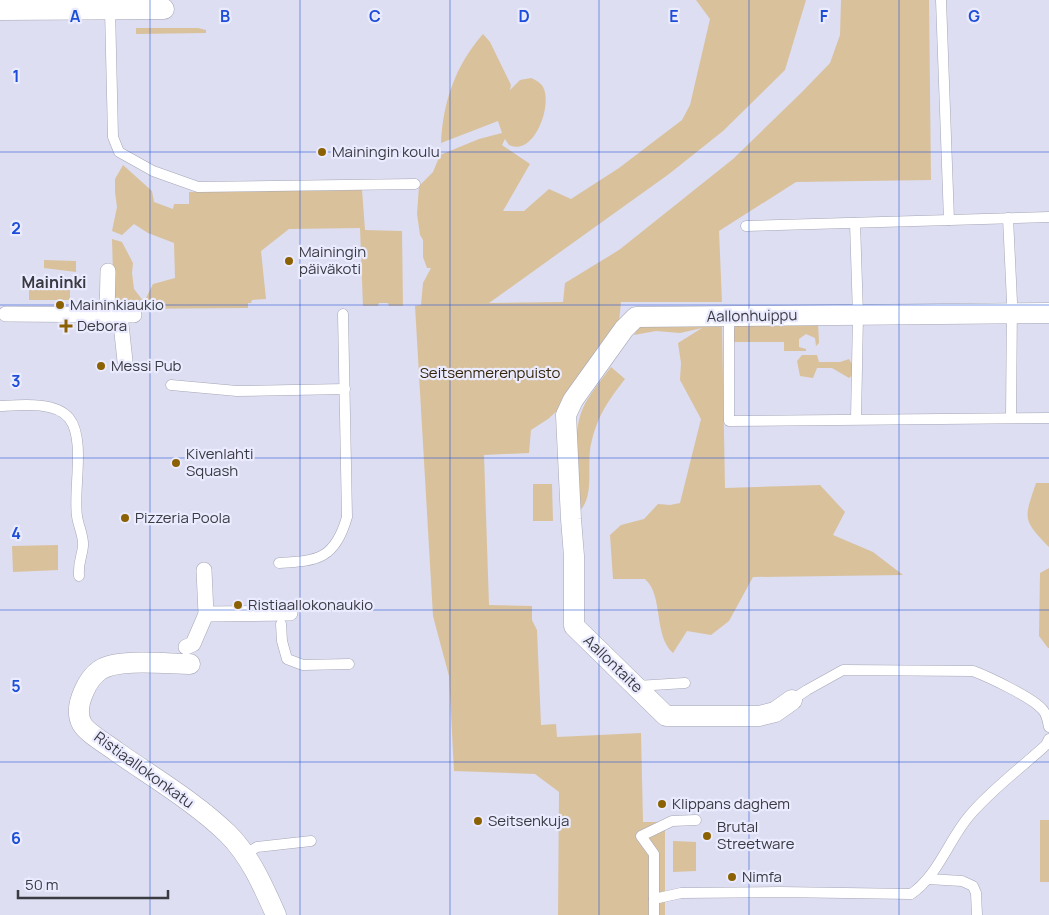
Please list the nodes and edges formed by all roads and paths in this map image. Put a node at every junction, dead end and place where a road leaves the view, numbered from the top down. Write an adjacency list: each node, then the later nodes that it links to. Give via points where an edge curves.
1 (941, 0): 8 (lane)
2 (165, 4): 3 (street)
3 (110, 9): 4 (street); 5 (lane, via 112,137 119,152 154,171 198,187)
4 (0, 10)
5 (415, 184)
6 (1049, 217): 7 (lane)
7 (1008, 218): 8 (lane); 15 (lane)
8 (949, 220): 9 (lane)
9 (855, 223): 10 (lane); 17 (lane)
10 (746, 226)
11 (108, 271): 16 (street)
12 (1049, 313): 15 (street, Aallonhuippu)
13 (6, 314): 16 (street)
14 (344, 314): 21 (lane)
15 (1012, 314): 17 (street, Aallonhuippu); 23 (lane)
16 (120, 315): 19 (street)
17 (858, 315): 18 (street, Aallonhuippu); 25 (lane)
18 (729, 317): 25 (lane, via 729,422); 26 (street, Aallonhuippu, via 636,318 624,329 573,400 566,415)
19 (125, 361)
20 (171, 386): 21 (lane, via 237,391)
21 (345, 389): 27 (lane, via 347,517 343,530 324,556 309,561)
22 (0, 406): 29 (lane, via 52,407 69,417 77,433 76,516 84,544 78,563)
23 (1012, 417): 24 (lane); 25 (lane)
24 (1049, 418)
25 (856, 419)
26 (569, 475): 35 (street, Aallontaite, via 574,626)
27 (280, 563)
28 (204, 570): 30 (street)
29 (79, 576)
30 (206, 614): 31 (street); 32 (street)
31 (286, 619): 33 (lane, via 282,641 287,659 303,665)
32 (188, 655): 41 (street, Ristiaallokonkatu, via 124,663 100,670 85,689 78,715 83,726 102,741 208,816)
33 (348, 664)
34 (685, 684): 35 (lane)
35 (636, 686): 36 (street, Aallontaite, via 666,716 760,716 775,712)
36 (792, 700): 37 (lane, via 843,670 973,670 1034,702 1042,709)
37 (1049, 727)
38 (1049, 739): 42 (lane, via 969,816)
39 (696, 820): 43 (lane, via 672,821 641,836 654,854)
40 (311, 841): 41 (lane, via 257,847)
41 (245, 854): 44 (street, Ristiaallokonkatu)
42 (928, 879): 43 (lane, via 911,894 681,893); 46 (lane, via 962,881 974,886)
43 (654, 899): 45 (lane)
44 (276, 915)
45 (654, 915)
46 (977, 915)

